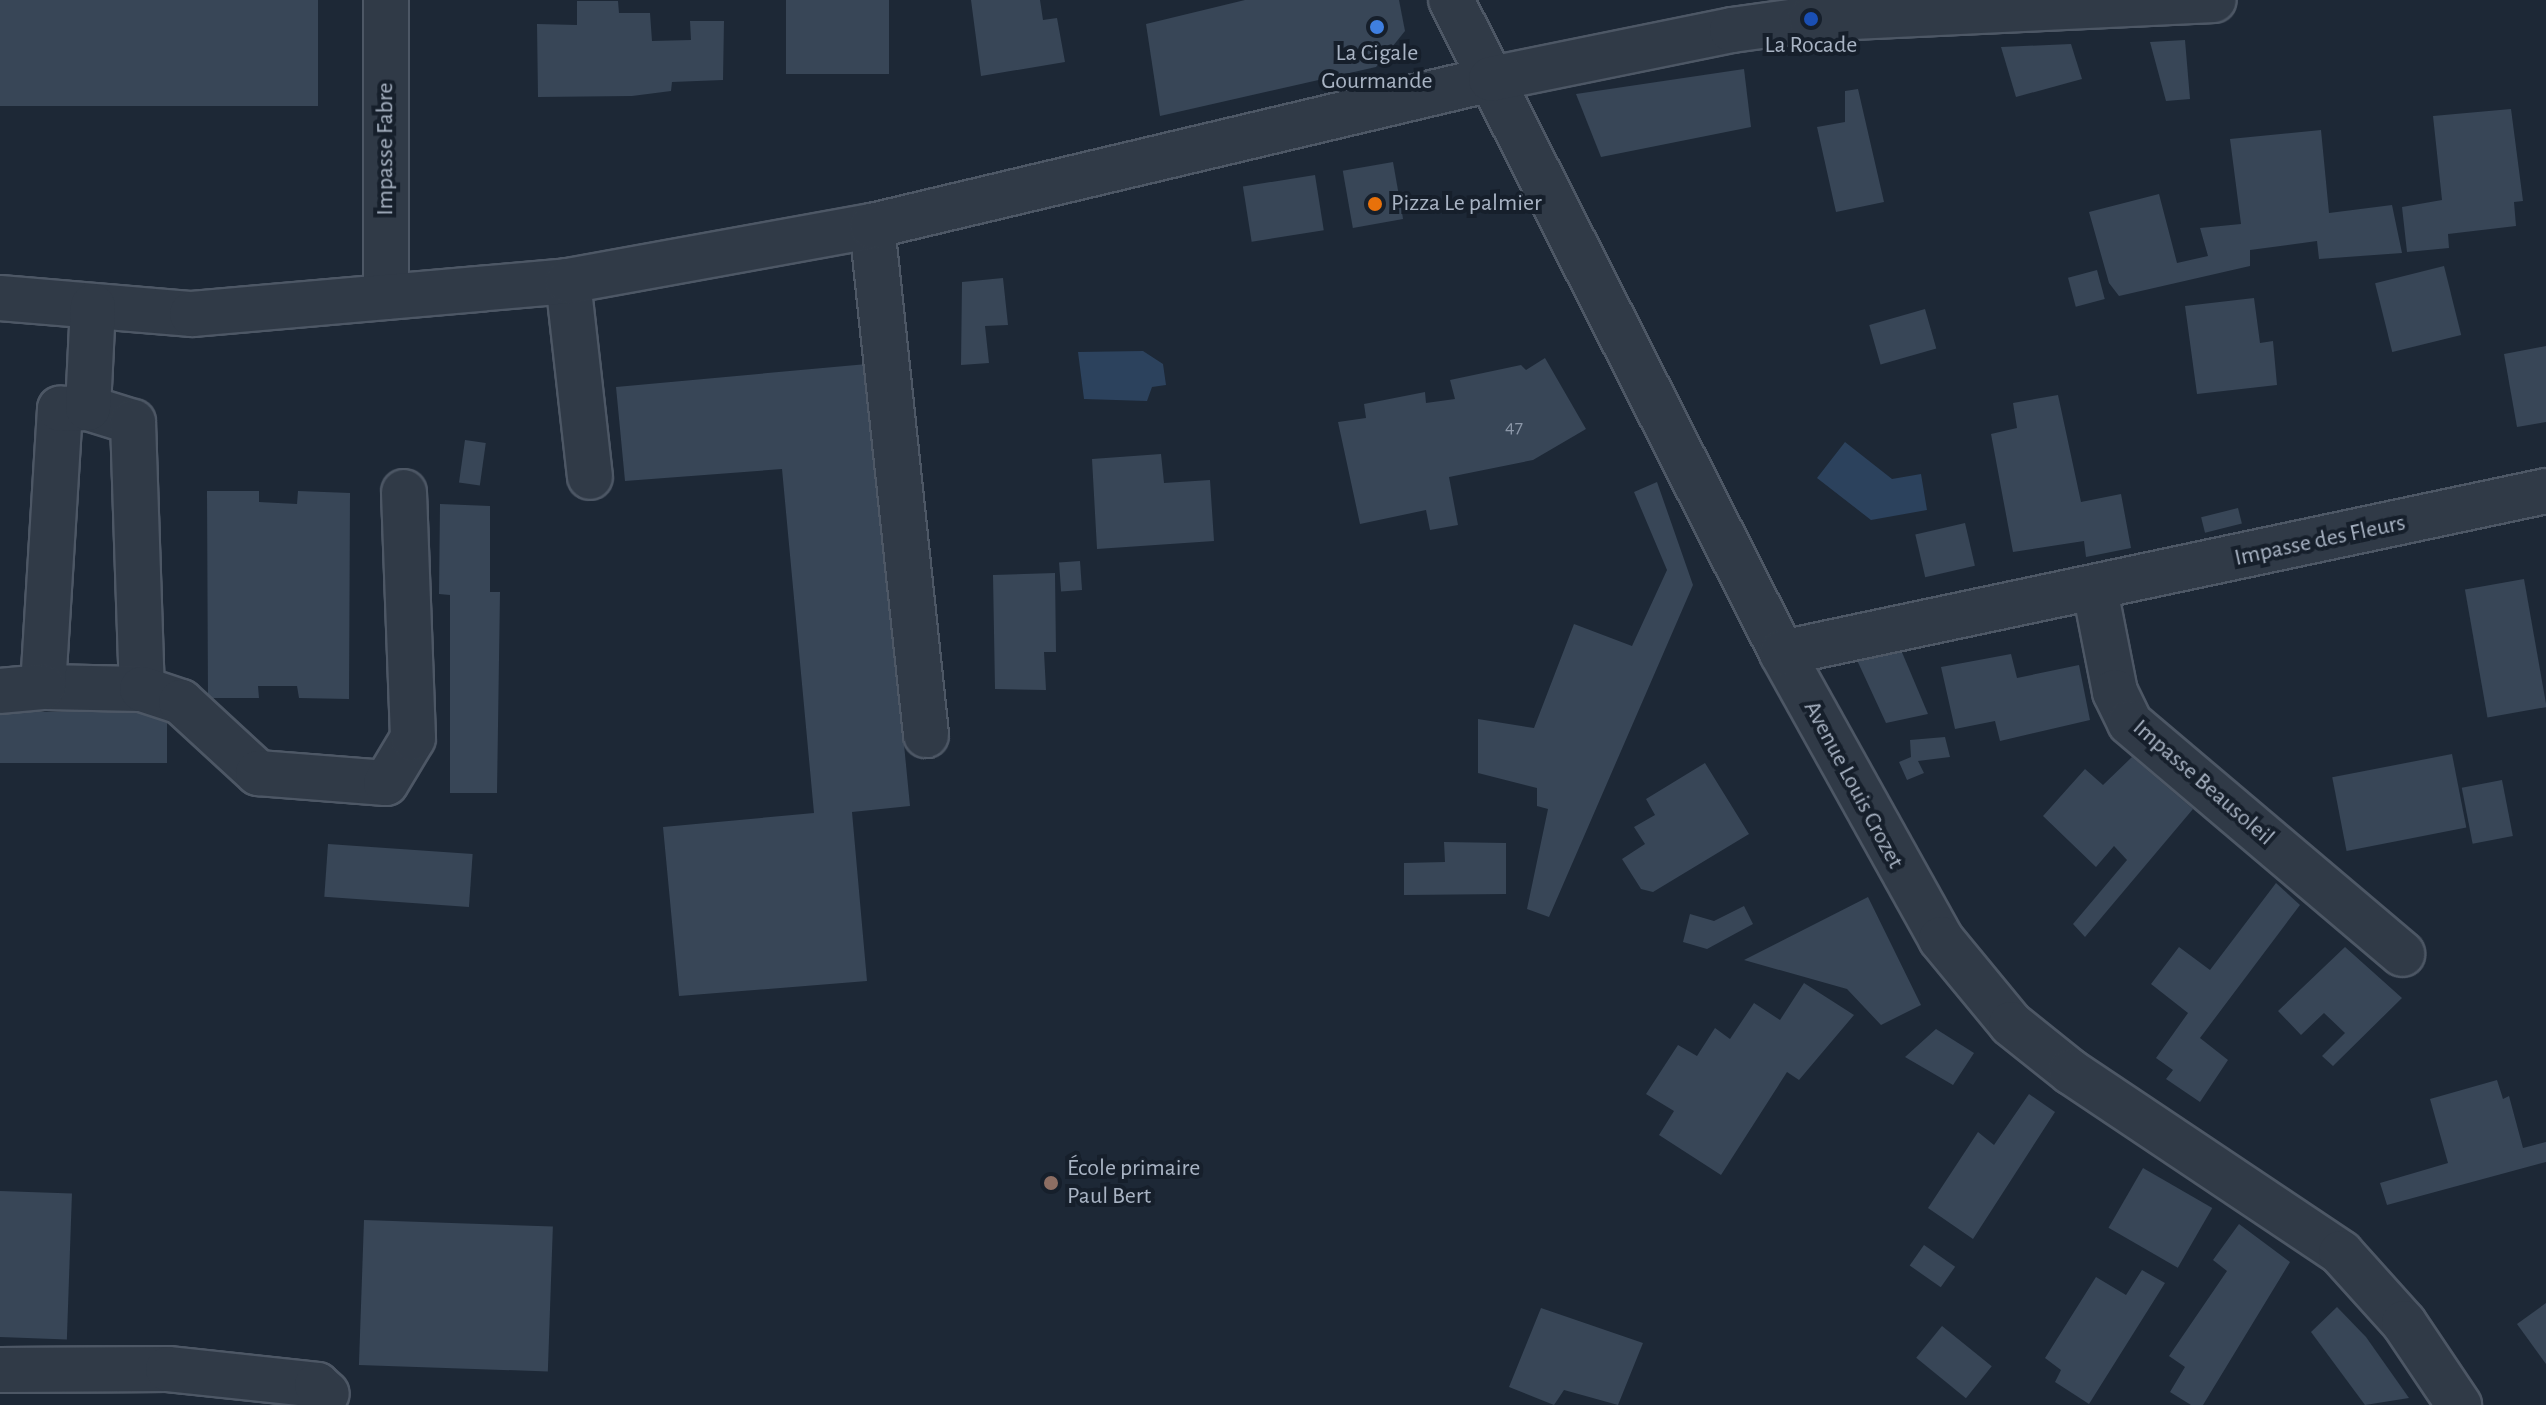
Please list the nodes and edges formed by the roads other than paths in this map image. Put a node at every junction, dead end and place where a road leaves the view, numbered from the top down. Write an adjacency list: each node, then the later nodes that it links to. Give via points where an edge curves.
1 (386, 0): 7 (street, Impasse Fabre)
2 (1451, 0): 4 (street, Avenue Louis Crozet)
3 (2214, 0): 4 (street, via 1811,19)
4 (1491, 79): 5 (street); 15 (street, Avenue Louis Crozet)
5 (872, 226): 6 (street); 19 (street)
6 (568, 281): 7 (street); 11 (street)
7 (386, 297): 9 (street, via 192,314)
8 (0, 298): 9 (street)
9 (93, 306): 10 (street)
10 (88, 408): 16 (street, via 60,409); 17 (street, via 133,422)
11 (590, 477)
12 (2546, 491): 14 (street, Impasse des Fleurs)
13 (404, 492): 17 (street, via 413,738 386,783 258,773 181,702)
14 (2095, 590): 15 (street); 20 (street, Impasse Beausoleil, via 2115,692 2130,723)
15 (1782, 653): 23 (street, Avenue Louis Crozet, via 1941,939 2011,1024 2071,1072 2341,1253 2404,1323)
16 (43, 687): 17 (street); 18 (street)
17 (142, 689)
18 (0, 691)
19 (926, 735)
20 (2402, 954)
21 (0, 1370): 22 (street, via 168,1369 317,1385)
22 (327, 1394)
23 (2459, 1405)

